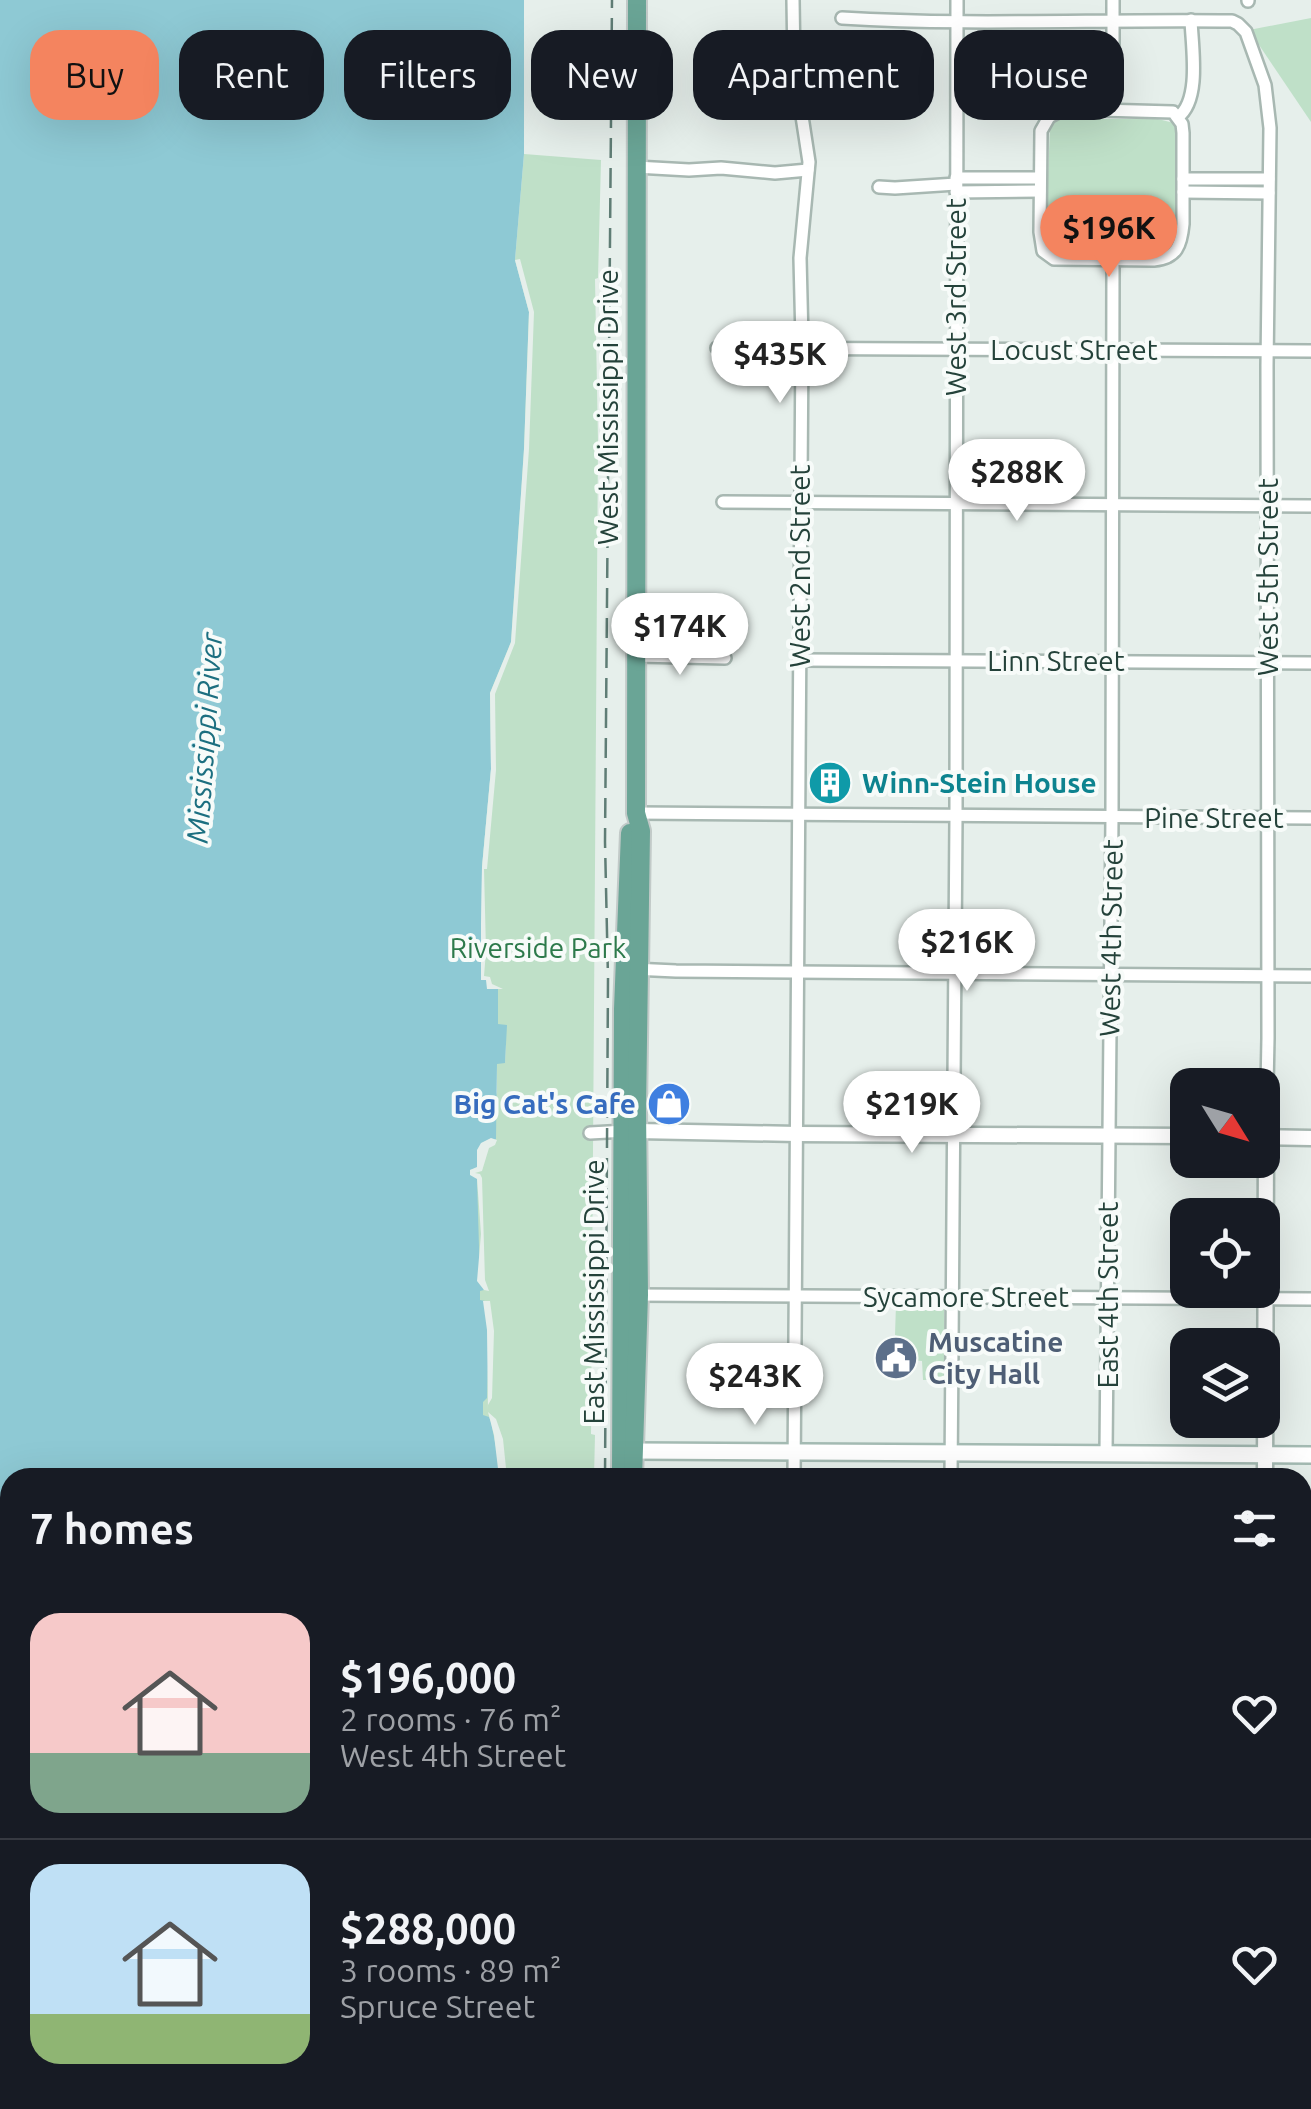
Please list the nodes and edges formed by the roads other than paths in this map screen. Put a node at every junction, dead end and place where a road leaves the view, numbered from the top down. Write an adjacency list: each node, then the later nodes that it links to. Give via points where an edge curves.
1 (636, 0): 13 (main road, West Mississippi Drive)
2 (793, 0): 14 (street, West 2nd Street)
3 (957, 0): 8 (street, West 3rd Street)
4 (1113, 0): 6 (street)
5 (842, 18): 8 (street)
6 (1112, 20): 7 (street); 8 (street); 9 (street)
7 (1191, 20): 11 (street, via 1192,97); 15 (street, West 5th Street, via 1234,21 1246,32 1265,84)
8 (956, 22): 17 (street, West 3rd Street)
9 (1112, 30)
10 (1124, 110): 11 (street)
11 (1178, 117): 18 (street)
12 (1046, 120): 16 (street)
13 (636, 167): 14 (street); 34 (main road, West Mississippi Drive)
14 (808, 170): 23 (street, West 2nd Street, via 800,258)
15 (1269, 178): 18 (street); 20 (street, West 5th Street)
16 (1040, 184): 17 (street); 21 (street, via 1040,244 1048,256)
17 (956, 185): 19 (street); 24 (street, West 3rd Street)
18 (1183, 186): 20 (street); 21 (street, via 1175,253)
19 (879, 187)
20 (1269, 193): 26 (street, West 5th Street)
21 (1113, 260): 25 (street, West 4th Street)
22 (717, 348): 23 (street, Locust Street)
23 (802, 348): 24 (street, Locust Street); 29 (street, West 2nd Street)
24 (956, 349): 25 (street, Locust Street); 30 (street, West 3rd Street)
25 (1113, 350): 26 (street, Locust Street); 31 (street, West 4th Street)
26 (1268, 350): 27 (street, Locust Street); 32 (street, West 5th Street)
27 (1311, 351)
28 (723, 502): 29 (street)
29 (800, 503): 30 (street); 36 (street, West 2nd Street)
30 (956, 504): 31 (street); 37 (street, West 3rd Street)
31 (1113, 505): 32 (street); 38 (street, West 4th Street)
32 (1268, 506): 33 (street); 39 (street, West 5th Street)
33 (1311, 506)
34 (637, 656): 35 (street); 41 (main road, West Mississippi Drive)
35 (725, 658)
36 (800, 660): 37 (street, Linn Street); 42 (street, West 2nd Street)
37 (956, 660): 38 (street, Linn Street); 43 (street, West 3rd Street)
38 (1112, 661): 39 (street, Linn Street); 44 (street, West 4th Street)
39 (1268, 662): 40 (street, Linn Street); 45 (street, West 5th Street)
40 (1311, 662)
41 (636, 813): 42 (street, Pine Street); 47 (main road, East Mississippi Drive, via 641,831)
42 (800, 815): 43 (street, Pine Street); 48 (street, West 2nd Street)
43 (956, 817): 44 (street, Pine Street); 49 (street, West 3rd Street)
44 (1112, 818): 45 (street, Pine Street); 50 (street, West 4th Street)
45 (1268, 818): 46 (street, Pine Street); 51 (street, West 5th Street)
46 (1311, 818)
47 (632, 969): 48 (street); 54 (main road, East Mississippi Drive)
48 (799, 972): 49 (street); 56 (street, West 2nd Street)
49 (954, 974): 50 (street); 57 (street, West 3rd Street)
50 (1111, 974): 51 (street); 59 (street, West 4th Street)
51 (1267, 976): 52 (street); 53 (street, West 5th Street)
52 (1311, 976)
53 (1265, 1068)
54 (630, 1131): 55 (street); 56 (street); 62 (main road, East Mississippi Drive)
55 (590, 1133)
56 (797, 1134): 57 (street); 63 (street, West 2nd Street)
57 (954, 1134): 59 (street); 64 (street, West 3rd Street)
58 (1170, 1136): 59 (street)
59 (1109, 1137): 65 (street, East 4th Street)
60 (1280, 1137): 61 (street)
61 (1311, 1138)
62 (630, 1295): 63 (street, Sycamore Street); 70 (main road, East Mississippi Drive); 76 (main road, East Mississippi Drive)
63 (796, 1296): 64 (street, Sycamore Street); 71 (street, West 2nd Street)
64 (953, 1296): 65 (street, Sycamore Street); 72 (street, West 3rd Street)
65 (1107, 1296): 66 (street, Sycamore Street); 73 (street, East 4th Street)
66 (1170, 1297)
67 (1280, 1298): 68 (street, Sycamore Street)
68 (1311, 1299)
69 (1265, 1308): 74 (street)
70 (634, 1450): 71 (main road); 77 (main road, East Mississippi Drive)
71 (794, 1451): 72 (main road); 78 (street, West 2nd Street)
72 (951, 1453): 73 (main road); 79 (street, West 3rd Street)
73 (1106, 1453): 74 (main road)
74 (1264, 1455): 75 (main road); 80 (street)
75 (1311, 1455)
76 (622, 1468)
77 (633, 1468)
78 (794, 1468)
79 (951, 1468)
80 (1265, 1468)

